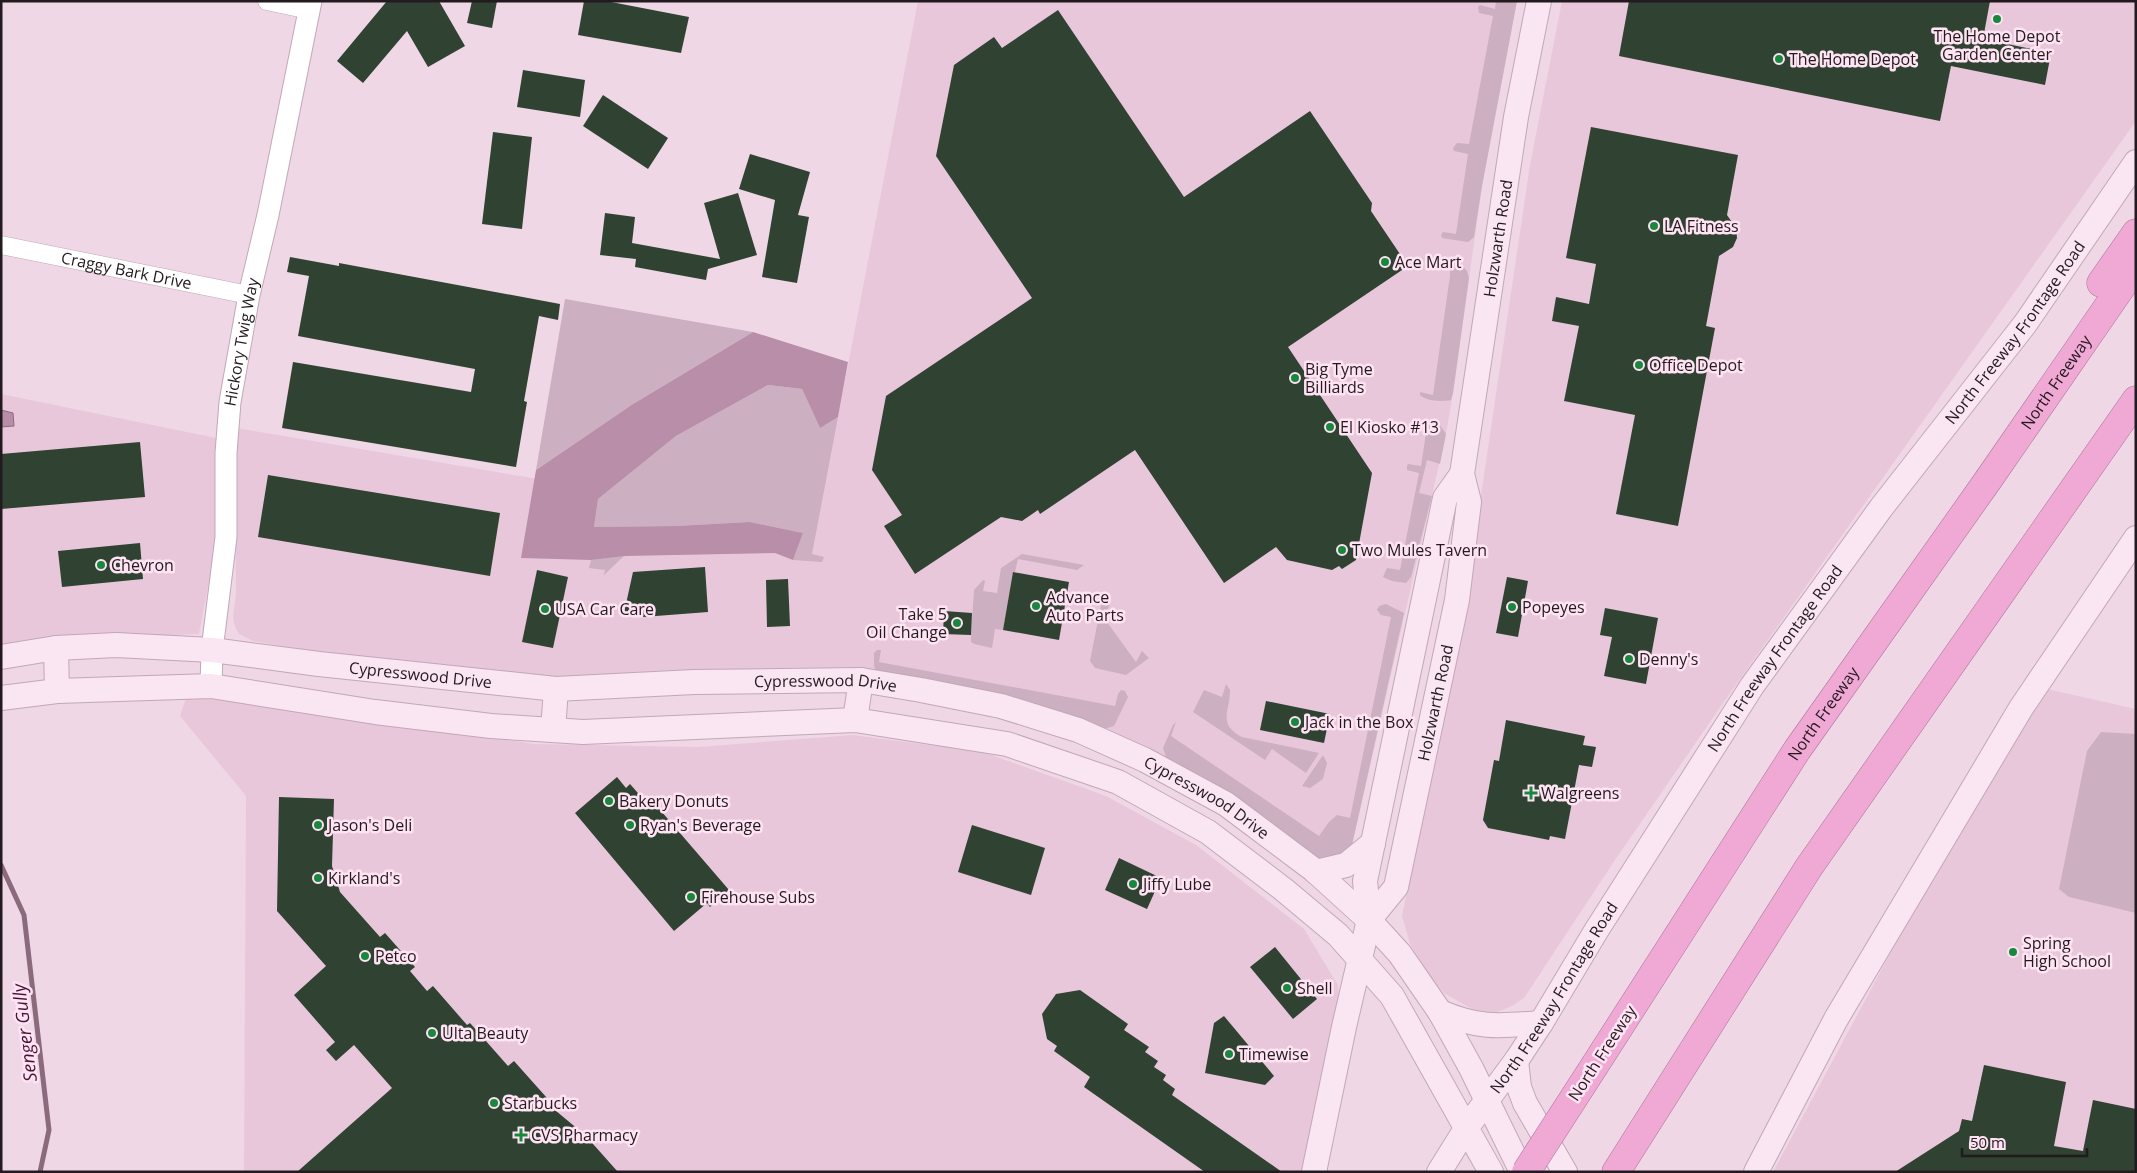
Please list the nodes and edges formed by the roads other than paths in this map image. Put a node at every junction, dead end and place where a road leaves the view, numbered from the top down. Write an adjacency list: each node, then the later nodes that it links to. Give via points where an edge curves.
1 (267, 1): 3 (street)
2 (1539, 1): 12 (main road, Holzwarth Road, via 1516,117)
3 (310, 5): 8 (street, Hickory Twig Way)
4 (2136, 162): 30 (main road, North Freeway Frontage Road, via 2025,324 1881,508 1752,686 1596,930)
5 (2136, 233): 10 (highway, via 2038,375)
6 (1, 245): 8 (street, Craggy Bark Drive)
7 (2136, 266): 10 (highway, North Freeway)
8 (250, 295): 16 (street, Hickory Twig Way, via 226,427 226,537)
9 (2136, 400): 14 (highway)
10 (2036, 409): 38 (highway, North Freeway, bridge, via 1797,750)
11 (2136, 431): 14 (highway)
12 (1462, 474): 25 (main road, Holzwarth Road, via 1445,498); 27 (main road, Holzwarth Road, via 1469,502 1457,600 1396,888)
13 (2136, 538): 41 (main road, via 2010,725 1836,1019)
14 (1998, 599): 40 (highway, via 1809,867)
15 (56, 648): 16 (main road, Cypresswood Drive, via 116,645); 17 (main road, Cypresswood Drive); 21 (main road)
16 (212, 650): 19 (street, Hickory Twig Way); 20 (main road, Cypresswood Drive)
17 (1, 657)
18 (861, 680): 20 (main road, Cypresswood Drive, via 694,682); 23 (main road); 26 (main road, Cypresswood Drive, via 1001,706 1086,733 1145,760 1226,804)
19 (211, 686): 21 (main road, Cypresswood Drive); 24 (main road, Cypresswood Drive, via 375,712)
20 (556, 689): 24 (main road)
21 (57, 691): 22 (main road, Cypresswood Drive)
22 (1, 698)
23 (855, 720): 24 (main road, Cypresswood Drive, via 584,732); 28 (main road, Cypresswood Drive, via 1007,744 1118,782 1208,832 1283,888 1338,935)
24 (553, 730)
25 (1372, 843): 26 (main road, via 1346,865); 27 (main road, Holzwarth Road, via 1365,881)
26 (1316, 872): 27 (main road, Cypresswood Drive)
27 (1369, 920): 28 (main road, Holzwarth Road); 29 (main road, Cypresswood Drive, via 1400,954)
28 (1359, 958): 33 (main road, Cypresswood Drive, via 1392,996); 34 (main road, Holzwarth Road)
29 (1440, 1012): 30 (main road, via 1458,1020 1487,1026); 32 (main road, Cypresswood Drive)
30 (1541, 1023): 31 (main road, North Freeway Frontage Road)
31 (1516, 1061): 32 (main road, North Freeway Frontage Road); 39 (main road, via 1525,1103)
32 (1487, 1102): 33 (main road, North Freeway Frontage Road); 37 (main road, Cypresswood Drive)
33 (1467, 1127): 35 (main road, North Freeway Frontage Road); 36 (main road, Cypresswood Drive)
34 (1314, 1172)
35 (1439, 1172)
36 (1491, 1172)
37 (1522, 1172)
38 (1526, 1172)
39 (1565, 1172)
40 (1616, 1172)
41 (1756, 1172)

